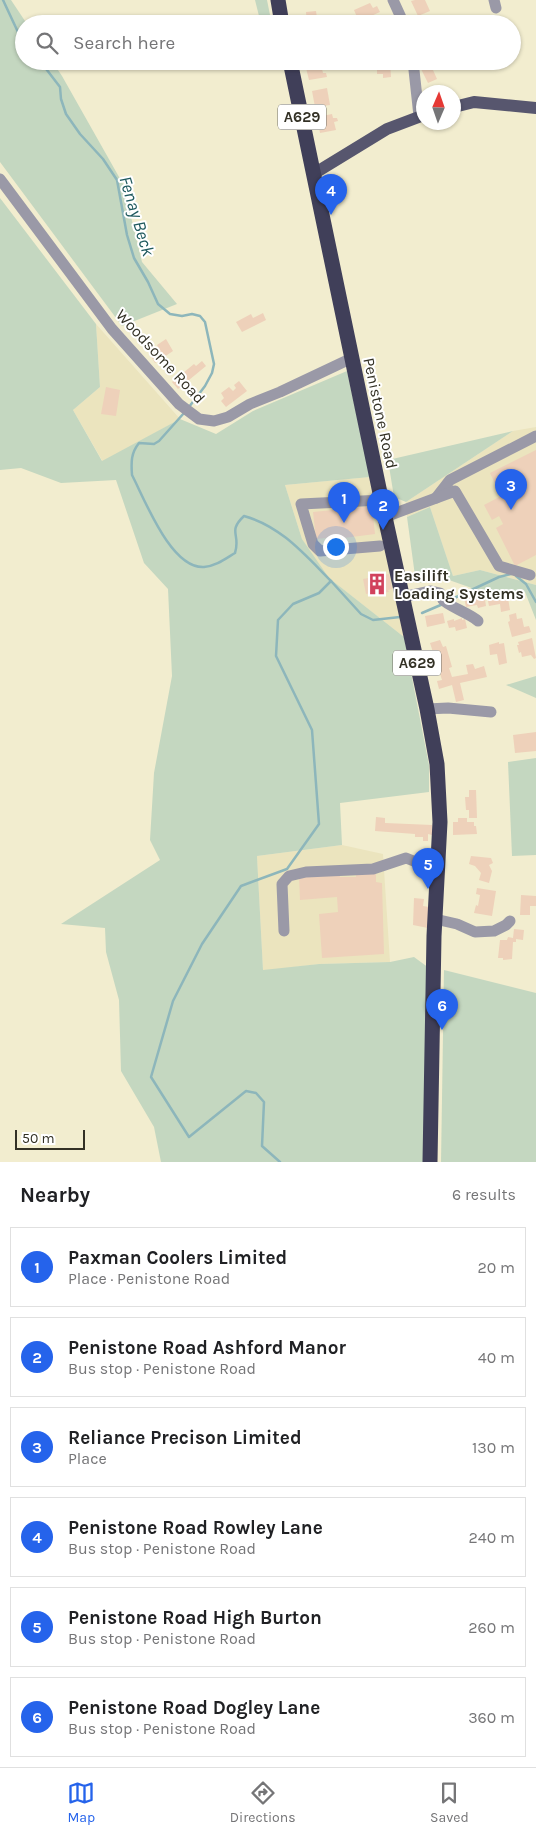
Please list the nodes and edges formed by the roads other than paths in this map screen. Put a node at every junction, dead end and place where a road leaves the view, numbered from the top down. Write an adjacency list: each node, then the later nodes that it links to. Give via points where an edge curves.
1 (278, 0): 3 (highway)
2 (393, 0): 4 (street)
3 (280, 15)
4 (400, 15)
5 (292, 70): 11 (highway, Penistone Road / A629)
6 (414, 70): 7 (street)
7 (416, 85)
8 (461, 105): 9 (main road, via 474,102)
9 (536, 108)
10 (416, 118): 11 (main road, via 387,129)
11 (314, 173): 13 (highway, Penistone Road / A629)
12 (0, 179): 13 (street, Woodsome Road, via 112,329 179,404 194,416 205,421 228,417)
13 (352, 358): 16 (highway, Penistone Road / A629)
14 (536, 436): 15 (street, via 450,480)
15 (436, 498): 17 (street); 19 (street, via 455,491 499,566)
16 (382, 500): 17 (highway, Penistone Road / A629); 18 (street, via 301,504 313,544 320,551)
17 (385, 517): 20 (highway, Penistone Road / A629)
18 (380, 546)
19 (530, 575)
20 (403, 597): 21 (street, via 440,592 445,602); 22 (highway, Penistone Road / A629)
21 (478, 621)
22 (427, 709): 23 (street); 24 (highway, Penistone Road / A629, via 437,764 440,822)
23 (490, 712)
24 (437, 876): 25 (highway, Penistone Road / A629); 27 (street, via 428,874 416,862 406,858 373,869 306,872 289,876 282,884)
25 (435, 919): 26 (street, via 475,932 494,931); 28 (highway, Penistone Road / A629)
26 (510, 921)
27 (284, 932)
28 (430, 1162)

